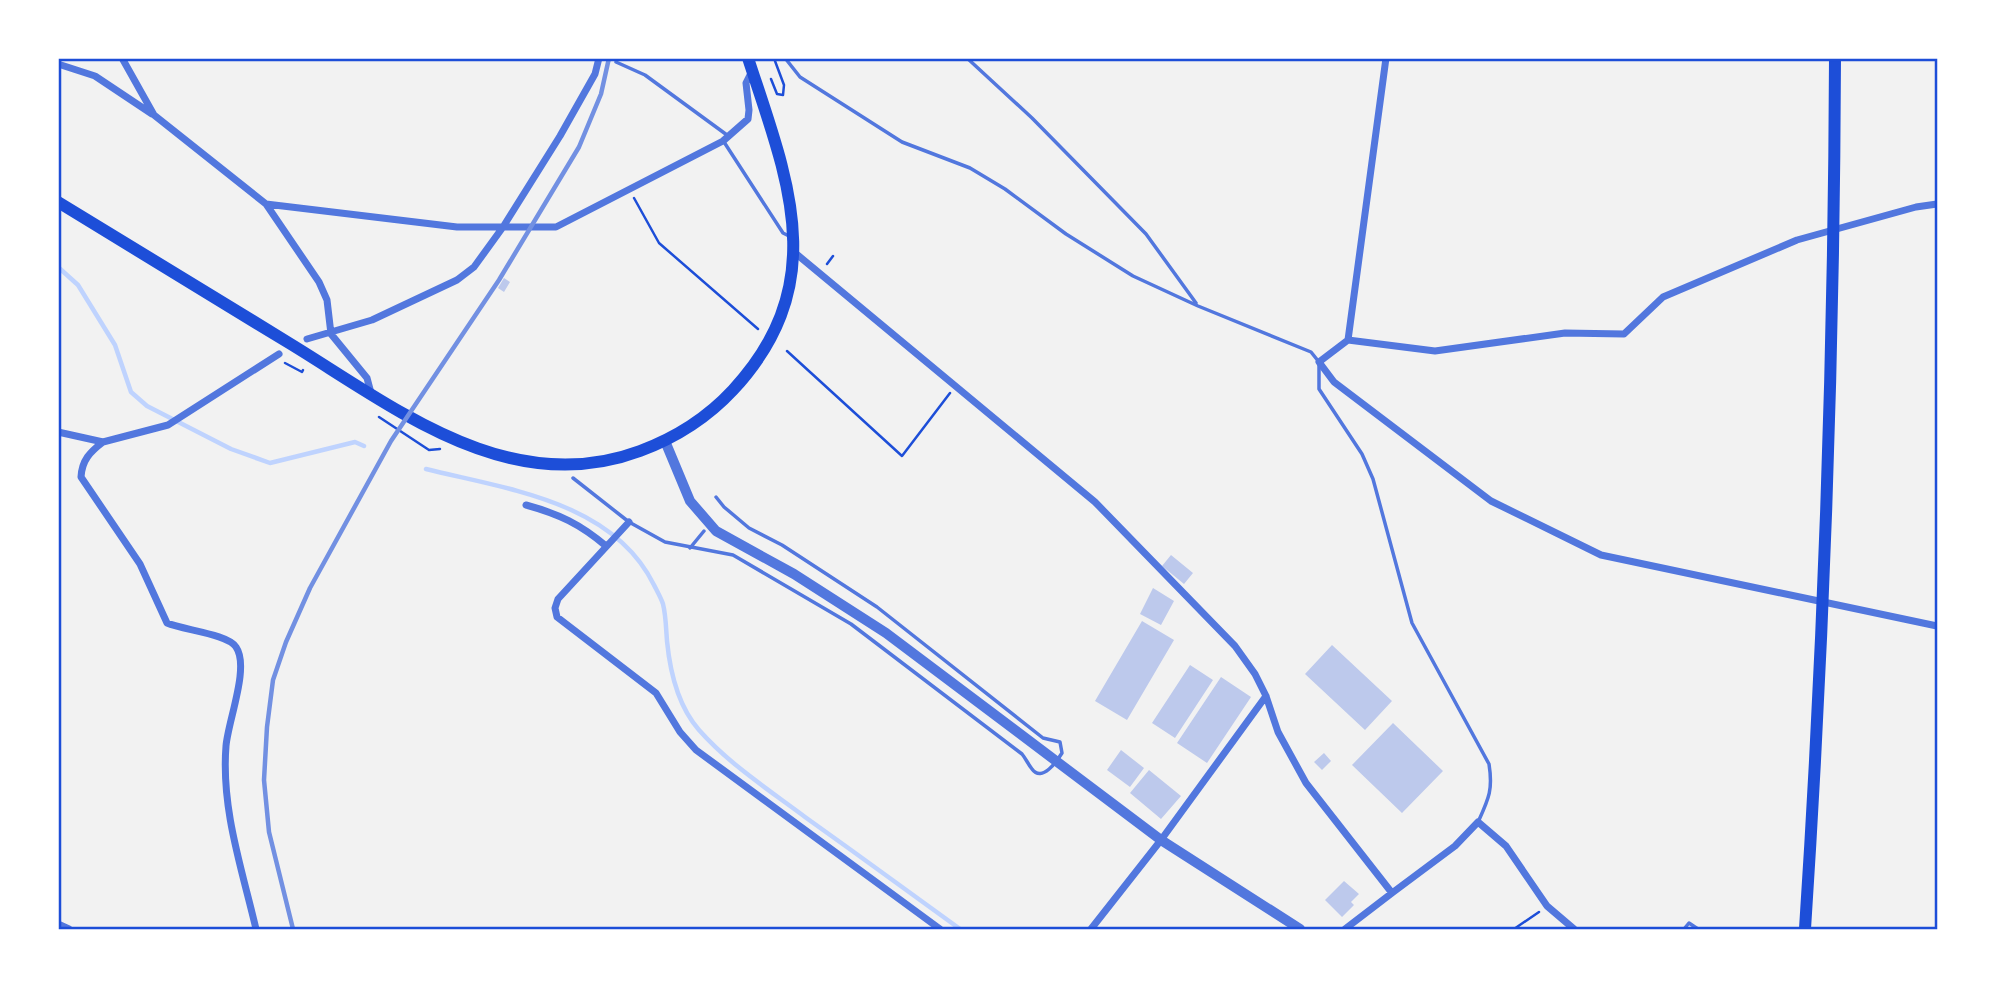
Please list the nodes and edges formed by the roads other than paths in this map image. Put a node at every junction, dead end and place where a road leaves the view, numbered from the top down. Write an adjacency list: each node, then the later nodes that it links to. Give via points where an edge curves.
1 (122, 58): 11 (street)
2 (599, 58): 16 (street, via 595,74 560,136)
3 (748, 58): 10 (highway)
4 (785, 58): 18 (lane, via 800,77 902,142 970,168 1133,276)
5 (967, 58): 18 (lane, via 1146,234)
6 (1386, 58): 21 (street)
7 (1835, 58): 53 (highway, via 1829,433)
8 (616, 62): 12 (lane, via 645,75 721,128)
9 (58, 64): 11 (street, via 94,76)
10 (752, 71): 12 (street, via 746,83 747,119); 17 (highway, via 783,166)
11 (154, 115): 14 (street)
12 (726, 139): 16 (street, via 556,227); 17 (lane)
13 (58, 202): 24 (highway)
14 (266, 204): 16 (street, via 436,225); 19 (street, via 319,282 327,300)
15 (1937, 204): 21 (street, via 1797,240 1663,297 1624,334 1565,333 1435,351)
16 (503, 227): 19 (street, via 474,267 457,280)
17 (794, 245): 26 (highway, via 777,325 754,368 711,411); 38 (street, via 954,387 1095,502 1235,646)
18 (1198, 306): 23 (lane, via 1311,352)
19 (331, 334): 20 (street); 24 (street, via 367,379)
20 (307, 340)
21 (1348, 340): 23 (street)
22 (276, 355): 27 (street, via 168,425)
23 (1319, 362): 37 (street, via 1334,382 1491,501 1601,555); 40 (lane, via 1319,389 1373,479 1412,623 1489,764 1490,796)
24 (371, 393): 26 (highway, via 472,448 508,459 566,466 608,461)
25 (58, 432): 27 (street)
26 (665, 441): 39 (street, via 690,501 716,531 886,633)
27 (103, 442): 45 (street, via 88,453 81,477 141,564 167,623 235,643 242,657 226,745 226,783 229,823)
28 (573, 478): 33 (lane)
29 (716, 497): 31 (lane)
30 (526, 505): 35 (street, via 565,518)
31 (724, 507): 32 (lane); 39 (lane, via 877,607 1043,737 1060,742 1062,753)
32 (718, 513)
33 (629, 522): 35 (street); 36 (lane, via 665,542)
34 (704, 531): 36 (lane)
35 (607, 545): 46 (street, via 558,599 557,617 656,693 696,750)
36 (690, 548): 39 (lane, via 733,555 851,624 1022,754 1037,773)
37 (1937, 626)
38 (1266, 696): 41 (street); 42 (street, via 1278,732 1306,783)
39 (1056, 763): 41 (street)
40 (1478, 822): 42 (street, via 1455,846); 50 (street, via 1506,846 1548,906)
41 (1161, 841): 47 (street); 48 (street)
42 (1392, 893): 49 (street)
43 (58, 924): 44 (street)
44 (69, 929)
45 (256, 929)
46 (940, 929)
47 (1091, 929)
48 (1300, 929)
49 (1345, 929)
50 (1574, 929)
51 (1684, 929): 52 (lane, via 1689,923)
52 (1698, 929)
53 (1805, 929)

